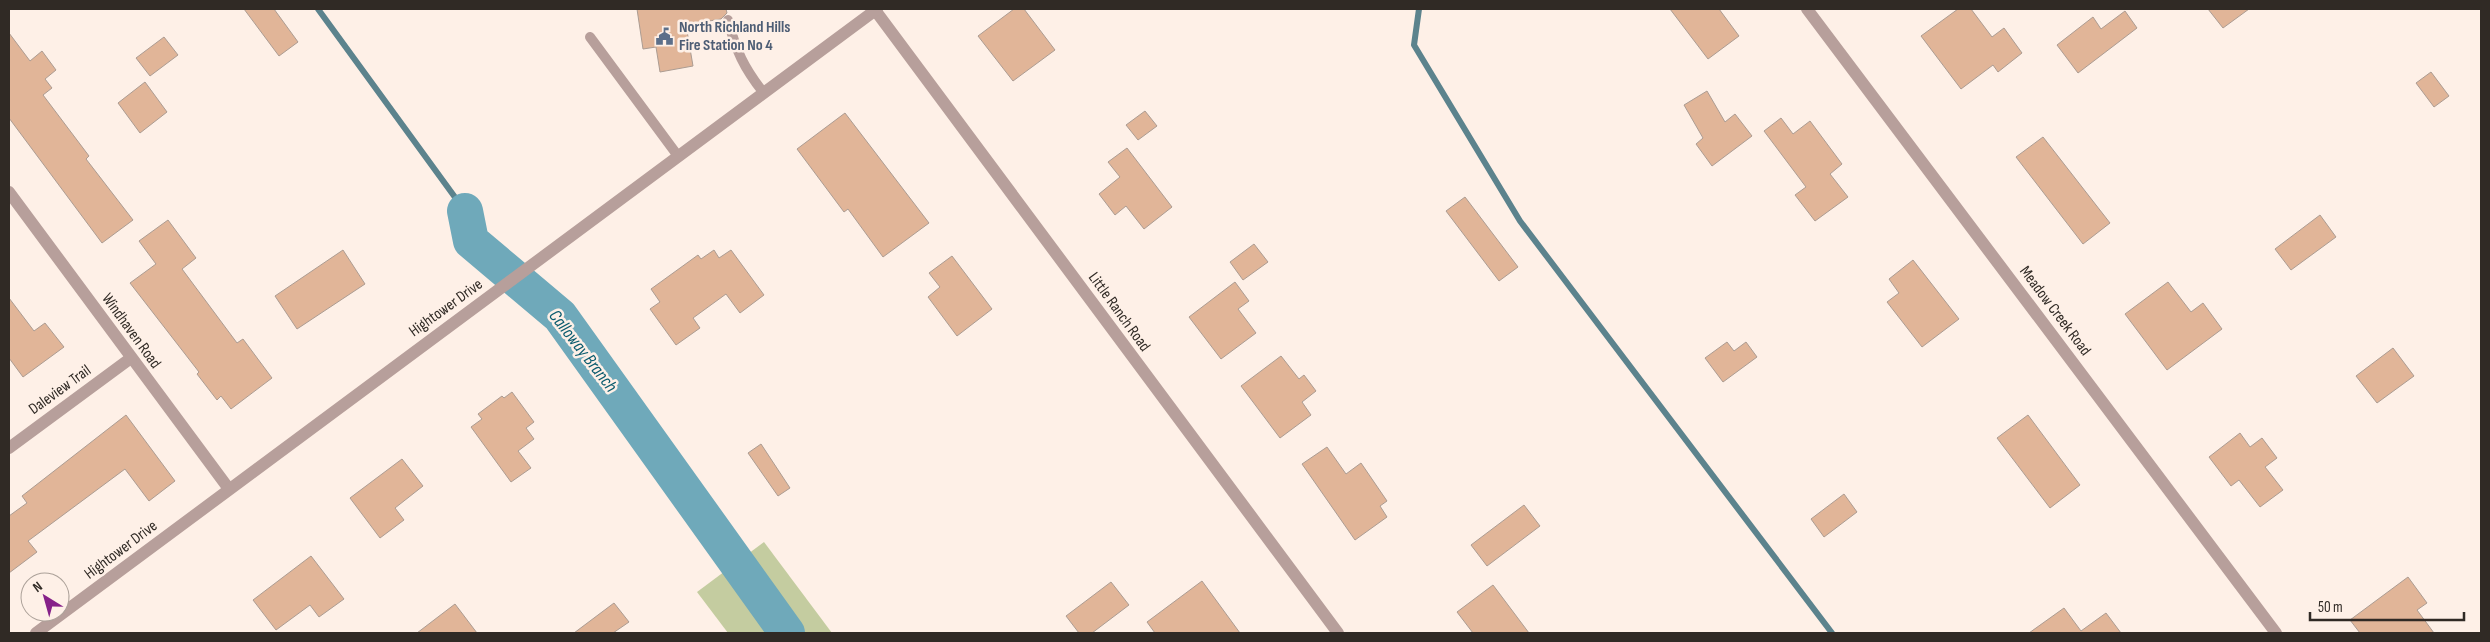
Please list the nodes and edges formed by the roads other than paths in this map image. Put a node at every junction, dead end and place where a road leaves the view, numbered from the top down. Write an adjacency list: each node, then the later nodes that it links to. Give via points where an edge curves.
1 (876, 9): 5 (street, Hightower Drive); 12 (street, Little Ranch Road)
2 (1808, 9): 13 (street, Meadow Creek Road)
3 (728, 20): 5 (lane, via 735,48 746,70)
4 (590, 37): 6 (lane)
5 (763, 92): 6 (street, Hightower Drive)
6 (678, 156): 10 (street, Hightower Drive)
7 (9, 192): 8 (street, Windhaven Road)
8 (131, 358): 9 (street, Daleview Trail); 10 (street, Windhaven Road)
9 (9, 448)
10 (229, 489): 11 (street, Hightower Drive)
11 (36, 633)
12 (1338, 633)
13 (2276, 633)

